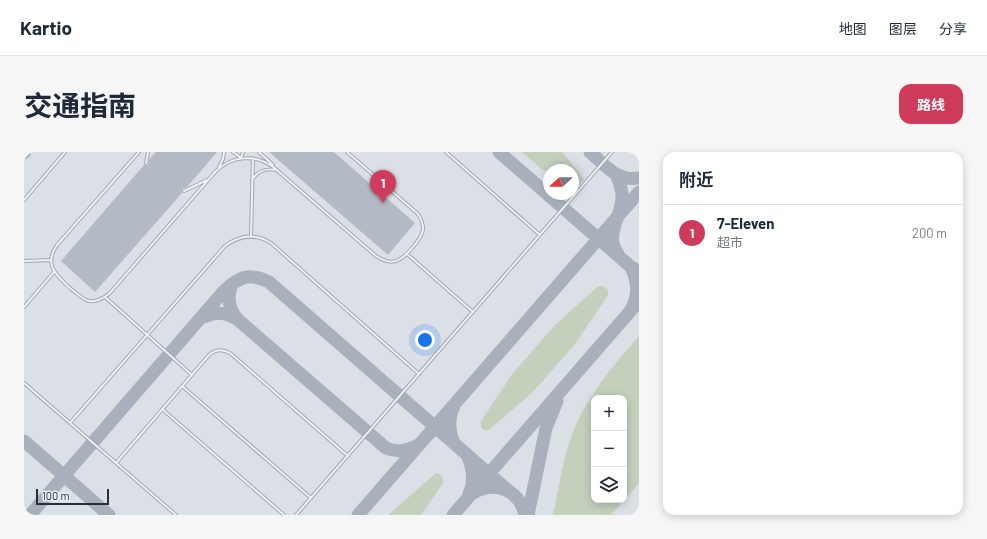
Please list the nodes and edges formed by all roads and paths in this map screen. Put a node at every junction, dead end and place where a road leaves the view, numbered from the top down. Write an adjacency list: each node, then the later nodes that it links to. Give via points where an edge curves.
1 (65, 152): 19 (lane)
2 (139, 152): 23 (lane, via 57,245)
3 (148, 152): 13 (lane)
4 (224, 152): 15 (lane, via 222,163)
5 (233, 152): 11 (lane)
6 (243, 152): 11 (lane)
7 (259, 152): 14 (lane)
8 (347, 152): 22 (lane, via 422,220 423,233)
9 (446, 152): 20 (lane)
10 (612, 152): 20 (lane)
11 (241, 158): 12 (lane); 15 (lane, via 225,164)
12 (253, 158): 14 (lane, via 266,162); 17 (lane)
13 (146, 163)
14 (278, 170): 17 (lane, via 264,170 257,174); 22 (lane, via 380,258 390,262 402,259)
15 (216, 171): 16 (lane)
16 (208, 180): 18 (lane); 26 (lane)
17 (252, 182): 21 (lane)
18 (184, 190)
19 (24, 200)
20 (540, 235): 28 (lane)
21 (252, 236): 29 (lane, via 236,239 225,246); 30 (lane, via 271,243)
22 (407, 254): 28 (lane)
23 (51, 260): 24 (lane); 25 (lane)
24 (24, 261)
25 (54, 272): 26 (lane, via 82,298 92,301); 27 (lane)
26 (105, 297): 29 (lane)
27 (24, 307)
28 (473, 312): 30 (lane)
29 (147, 335): 31 (lane); 35 (lane)
30 (419, 374): 36 (lane)
31 (192, 375): 33 (lane); 36 (lane, via 212,353 218,350 226,351)
32 (24, 383): 35 (lane)
33 (182, 386): 34 (lane); 38 (lane)
34 (162, 409): 37 (lane); 40 (lane)
35 (70, 423): 37 (lane)
36 (348, 456): 38 (lane)
37 (116, 463): 39 (lane)
38 (311, 498): 41 (lane)
39 (176, 515)
40 (284, 515)
41 (296, 515)

